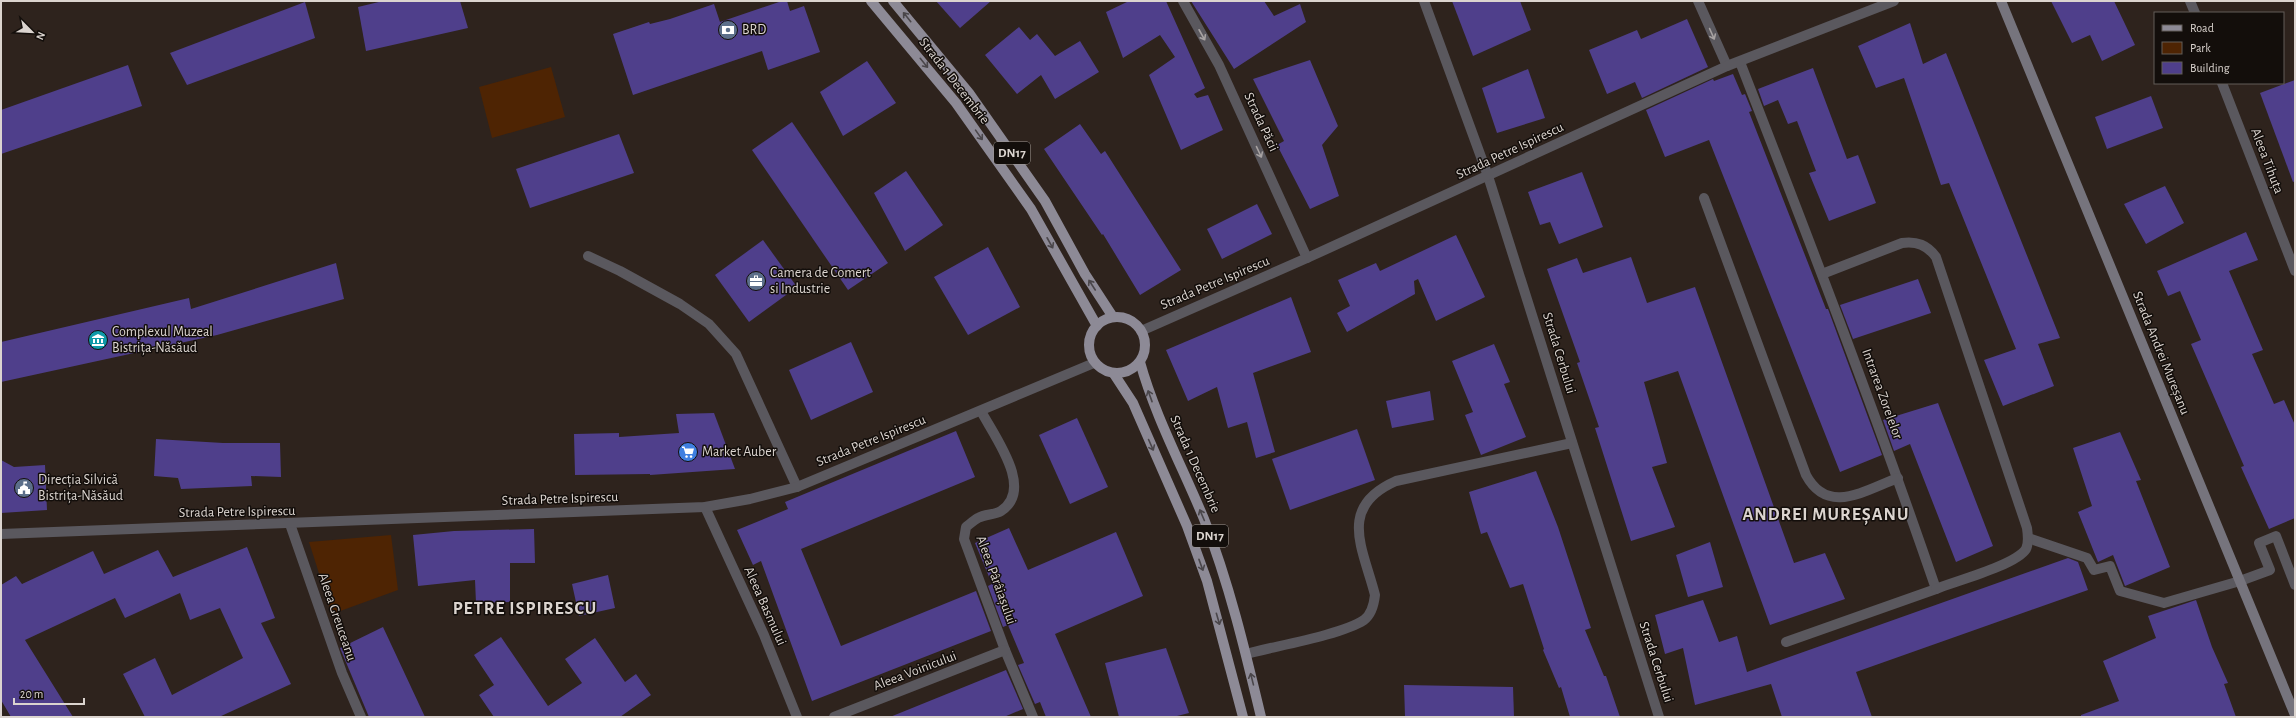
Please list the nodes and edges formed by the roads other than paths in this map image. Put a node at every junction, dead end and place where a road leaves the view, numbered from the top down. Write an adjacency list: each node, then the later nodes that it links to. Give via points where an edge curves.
1 (872, 1): 20 (main road, Strada 1 Decembrie / DN17, one-way to 20, via 956,103 1031,209)
2 (893, 1): 19 (main road, Strada 1 Decembrie / DN17, one-way to 2, via 1085,274 1045,201 969,94)
3 (1183, 1): 16 (street, Strada Păcii, one-way to 16, via 1219,65)
4 (1424, 1): 13 (street, Strada Cerbului)
5 (1698, 1): 11 (street, one-way to 11)
6 (1894, 1): 10 (street, Strada Petre Ispirescu)
7 (2001, 1): 33 (main road, Strada Andrei Mureșanu)
8 (2190, 1): 9 (street)
9 (2195, 12)
10 (1740, 62): 11 (street, Strada Petre Ispirescu); 18 (street, Intrarea Zorelelor)
11 (1727, 66): 13 (street, Strada Petre Ispirescu)
12 (2222, 84): 17 (street, Aleea Tihuța)
13 (1488, 176): 16 (street, Strada Petre Ispirescu); 26 (street, Strada Cerbului)
14 (1704, 198): 27 (street, via 1812,487 1822,495 1841,499)
15 (588, 256): 28 (street, via 680,304 709,324 736,354)
16 (1307, 258): 21 (street, Strada Petre Ispirescu)
17 (2295, 271)
18 (1822, 274): 27 (street, Intrarea Zorelelor); 32 (street, via 1902,244 1923,244 1931,250 1936,257 2028,528)
19 (1114, 317): 20 (main road, via 1104,320); 21 (main road, via 1129,320)
20 (1097, 326): 23 (main road, via 1089,340 1090,356)
21 (1141, 330): 22 (main road, Strada 1 Decembrie / DN17, via 1145,346)
22 (1140, 362): 24 (main road, via 1124,373); 38 (main road, Strada 1 Decembrie / DN17, one-way to 22, via 1224,576 1204,519 1150,396)
23 (1094, 363): 24 (main road, DN17); 25 (street, Strada Petre Ispirescu)
24 (1114, 374): 44 (main road, DN17, one-way to 44, via 1133,403 1190,533 1207,581)
25 (981, 411): 28 (street, Strada Petre Ispirescu); 37 (street, Aleea Pârâiașului, via 1014,475 1015,489 1011,502 1001,512 978,517 966,527 964,539)
26 (1572, 443): 38 (street, via 1396,481 1384,486 1370,498 1360,515 1358,525 1358,535 1374,595 1374,604 1365,619 1328,633); 46 (street, Strada Cerbului)
27 (1898, 478): 35 (street, Intrarea Zorelelor)
28 (796, 487): 29 (street, Strada Petre Ispirescu)
29 (705, 507): 30 (street, Strada Petre Ispirescu); 41 (street, Aleea Basmului, via 764,635)
30 (290, 524): 31 (street, Strada Petre Ispirescu); 40 (street, Aleea Greuceanu, via 342,673)
31 (1, 534)
32 (2028, 538): 33 (street, via 2087,558 2094,570 2110,566 2120,591 2164,603); 35 (street, via 2027,548 2013,561)
33 (2240, 581): 34 (street, via 2270,570 2259,543 2276,536); 39 (main road, Strada Andrei Mureșanu)
34 (2295, 585)
35 (1936, 588): 36 (street)
36 (1786, 642)
37 (1005, 650): 42 (street, Aleea Voinicului); 43 (street, Aleea Pârâiașului)
38 (1246, 654): 45 (main road, Strada 1 Decembrie / DN17, one-way to 38)
39 (2295, 715)
40 (361, 717)
41 (797, 717)
42 (834, 717)
43 (1033, 717)
44 (1242, 717)
45 (1261, 717)
46 (1659, 717)

